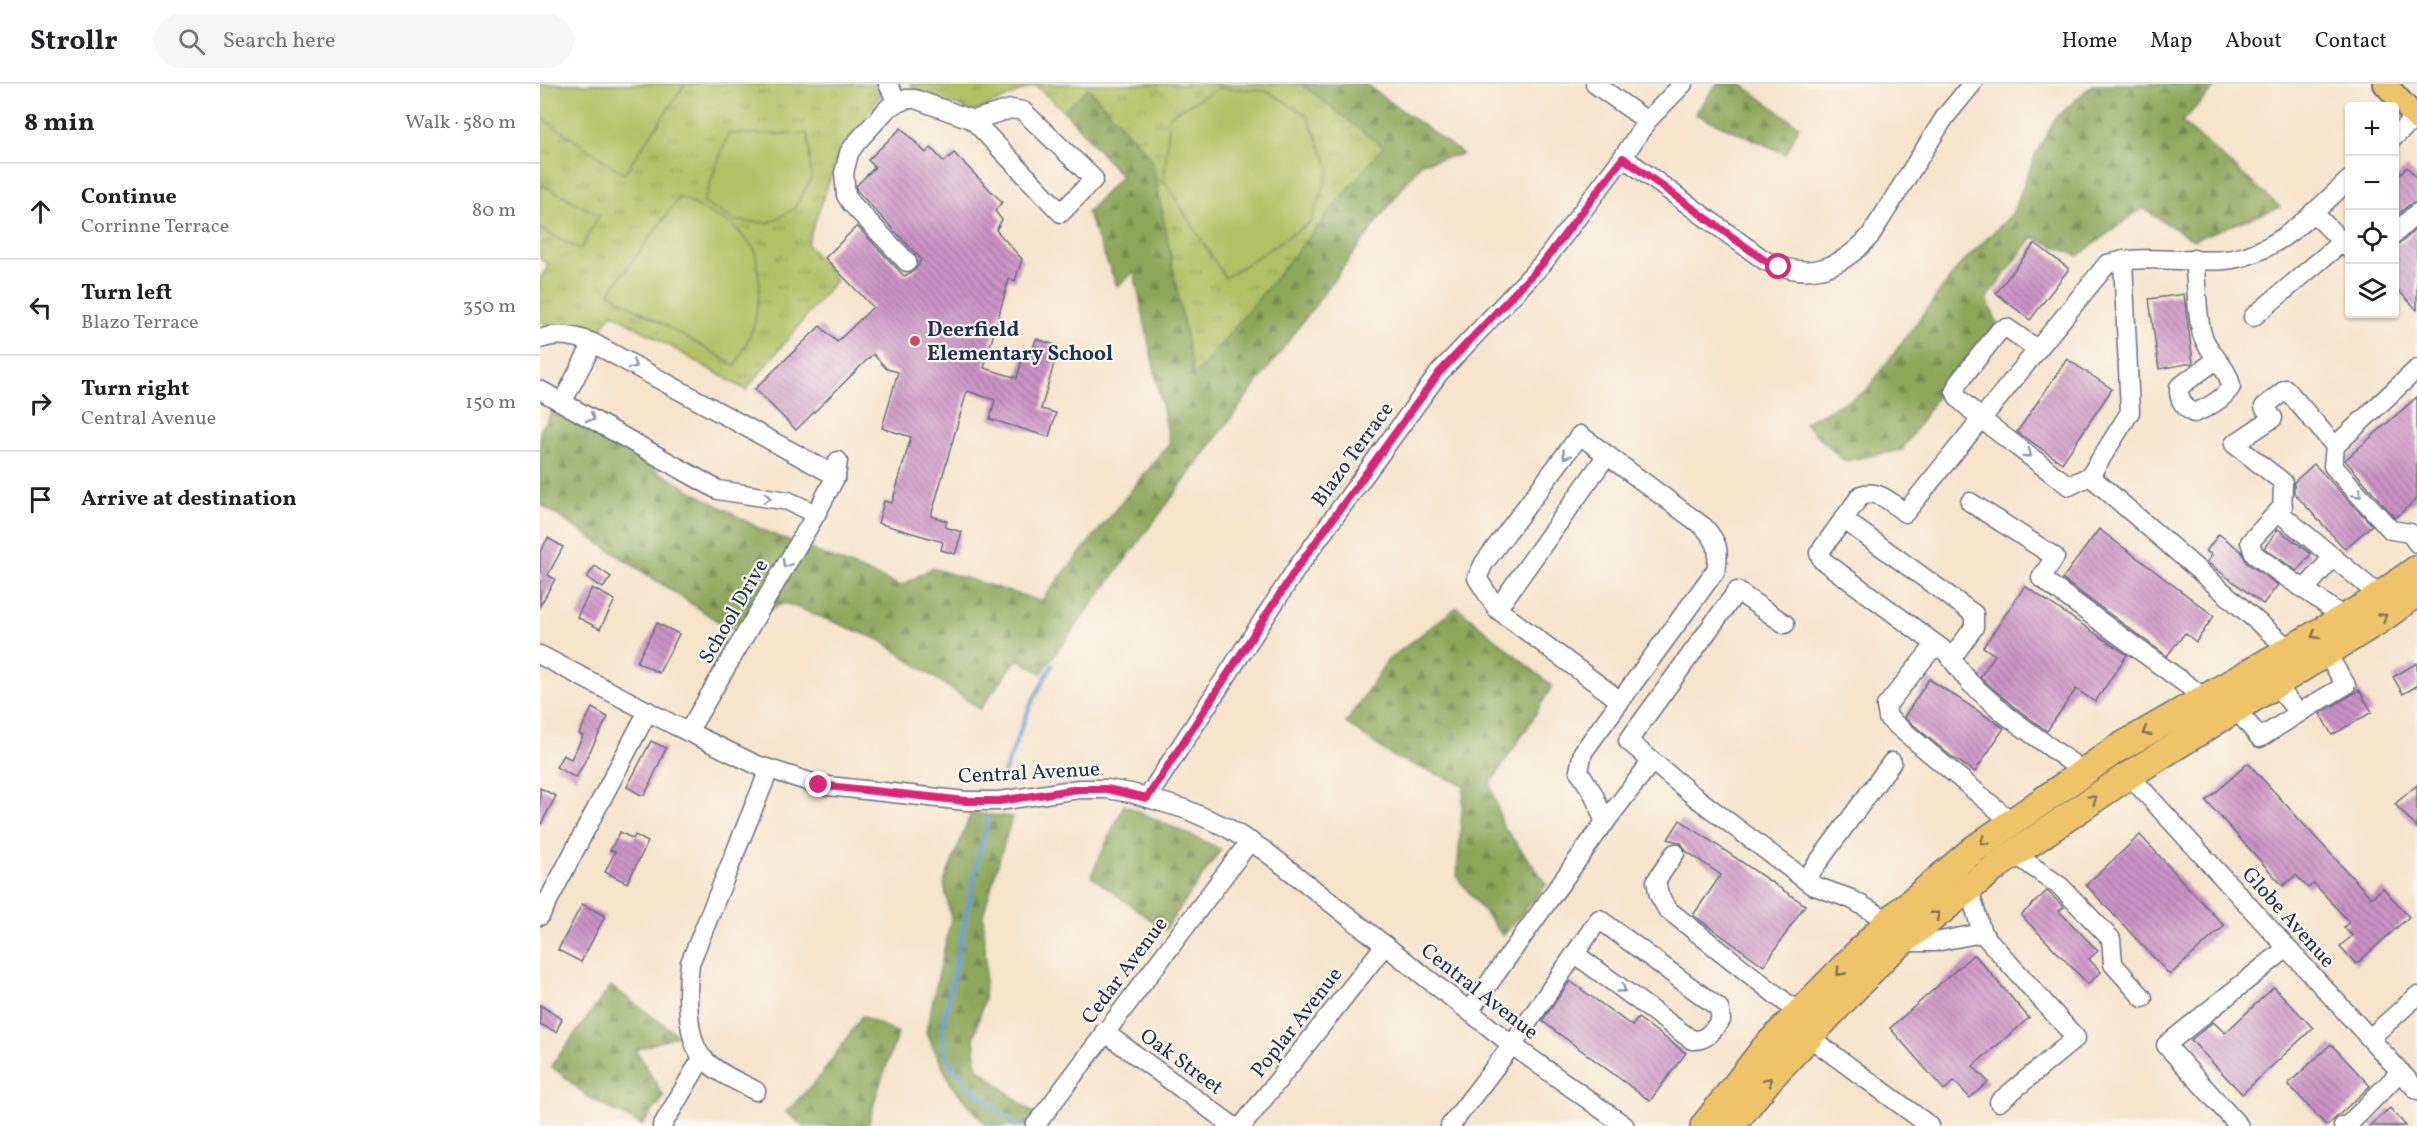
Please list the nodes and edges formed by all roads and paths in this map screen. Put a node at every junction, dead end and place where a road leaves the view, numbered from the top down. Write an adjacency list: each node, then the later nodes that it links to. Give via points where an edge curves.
1 (888, 84): 6 (street)
2 (1595, 84): 9 (street)
3 (1683, 84): 9 (street, Blazo Terrace)
4 (1972, 84): 11 (street, via 1945,117 1870,236 1843,261 1812,271 1779,267 1764,260)
5 (2385, 84): 7 (main road)
6 (897, 102): 8 (street, via 915,99); 20 (street, via 856,143 846,164 844,184 851,203)
7 (2416, 118): 10 (street)
8 (973, 120): 8 (street, via 1061,213 1094,179 1023,111 1011,109)
9 (1647, 122): 11 (street, Blazo Terrace)
10 (2399, 133)
11 (1623, 158): 62 (street, Blazo Terrace, via 1543,263 1439,373 1297,568)
12 (2345, 183): 13 (street)
13 (2313, 212): 16 (street); 19 (street, via 2273,245 2249,256)
14 (2417, 213): 15 (street)
15 (2399, 229)
16 (2345, 245)
17 (2345, 247): 21 (street)
18 (2129, 259): 19 (street); 24 (street, via 2106,264); 32 (street, via 2130,412)
19 (2194, 259): 25 (street, via 2202,335)
20 (907, 262)
21 (2253, 317)
22 (540, 339): 23 (street, via 555,335)
23 (588, 341): 28 (street); 35 (street, School Drive, one-way to 35, via 837,469)
24 (2037, 349): 29 (street); 29 (street, via 2007,328 2000,330 1955,391)
25 (2216, 360)
26 (2417, 369): 30 (street)
27 (540, 390): 28 (street)
28 (563, 401): 35 (street, one-way to 35, via 718,490 788,501)
29 (1981, 419): 32 (street, one-way to 32, via 2069,486); 36 (street, via 1905,513 1880,495 1869,493 1861,495)
30 (2335, 446): 34 (street, via 2286,389 2264,407 2273,418 2234,444 2283,482); 37 (street, one-way to 37, via 2333,466 2391,530)
31 (1607, 455): 43 (street); 43 (street, one-way to 43, via 1580,435 1484,563 1477,578); 52 (street, via 1704,527 1715,540 1719,553 1716,570)
32 (2090, 476): 46 (street)
33 (1971, 502): 51 (street, via 2055,557 2041,578)
34 (2283, 506): 38 (street, via 2282,515); 40 (street, via 2250,542 2251,548 2289,581)
35 (816, 514): 56 (street, School Drive, one-way to 56)
36 (1843, 519): 47 (street, via 1819,553 1822,560); 47 (street, via 1974,614 1974,627)
37 (2415, 535)
38 (2333, 557): 40 (street); 42 (street)
39 (2417, 569): 42 (highway)
40 (2306, 588): 44 (street)
41 (2417, 593): 48 (highway, one-way to 41)
42 (2380, 596): 44 (highway)
43 (1497, 609): 52 (street)
44 (2344, 618): 46 (highway, one-way to 46)
45 (1785, 624): 57 (street, via 1737,591 1628,741)
46 (2289, 650): 51 (highway)
47 (1947, 653): 60 (street, via 1971,683 2006,715); 63 (street, via 1931,650 1886,706 1888,718)
48 (2326, 653): 50 (highway); 55 (street, via 2346,685)
49 (540, 655): 54 (street, Central Avenue)
50 (2275, 684): 53 (highway); 55 (street)
51 (2205, 698): 60 (highway, one-way to 60)
52 (1619, 700): 64 (street, via 1583,752 1579,771)
53 (2236, 709): 55 (street, via 2260,738); 61 (highway)
54 (648, 711): 56 (street, Central Avenue); 70 (street)
55 (2299, 713)
56 (688, 732): 59 (street, Central Avenue)
57 (1652, 761): 64 (street); 68 (street)
58 (1892, 762): 68 (street)
59 (769, 770): 62 (street, Central Avenue, via 819,785 966,801 999,801 1079,789 1107,789); 83 (street, via 690,963 691,1027)
60 (2084, 772): 63 (highway)
61 (2129, 775): 67 (highway, one-way to 61); 74 (street, Globe Avenue)
62 (1147, 798): 65 (street, Central Avenue, via 1226,827)
63 (2012, 822): 71 (highway, one-way to 71, via 1974,849)
64 (1605, 823): 78 (street)
65 (1250, 842): 73 (street, Central Avenue); 80 (street, Cedar Avenue)
66 (1675, 853): 79 (street, via 1656,881 1667,909)
67 (2014, 854): 69 (highway); 77 (street, via 2061,887 2111,939 2113,963)
68 (1805, 880): 71 (street, via 1851,899)
69 (1969, 888): 71 (highway, one-way to 69); 72 (street)
70 (540, 916)
71 (1896, 931): 72 (street, via 1935,942); 79 (highway)
72 (1982, 933): 87 (street, via 2076,1038)
73 (1385, 945): 78 (street, Central Avenue); 92 (street, Poplar Avenue)
74 (2287, 948): 81 (street, Globe Avenue); 96 (street, via 2166,1045)
75 (1575, 954): 75 (street, one-way to 75, via 1692,1040 1707,1037 1721,1020 1719,1008 1599,919); 82 (street)
76 (2417, 996): 81 (street)
77 (2144, 998)
78 (1469, 1011): 82 (street, Central Avenue)
79 (1804, 1025): 88 (highway, via 1765,1048); 95 (street)
80 (1104, 1032): 90 (street, Cedar Avenue); 91 (street, Oak Street)
81 (2370, 1038): 84 (street, Globe Avenue)
82 (1512, 1045): 93 (street); 94 (street, Central Avenue)
83 (702, 1058): 86 (street); 89 (street)
84 (2400, 1072): 85 (street, Globe Avenue); 97 (street)
85 (2417, 1090)
86 (756, 1091)
87 (1999, 1102)
88 (1711, 1123)
89 (662, 1126)
90 (1035, 1126)
91 (1233, 1126)
92 (1242, 1126)
93 (1449, 1126)
94 (1625, 1126)
95 (1930, 1126)
96 (2239, 1126)
97 (2343, 1126)

